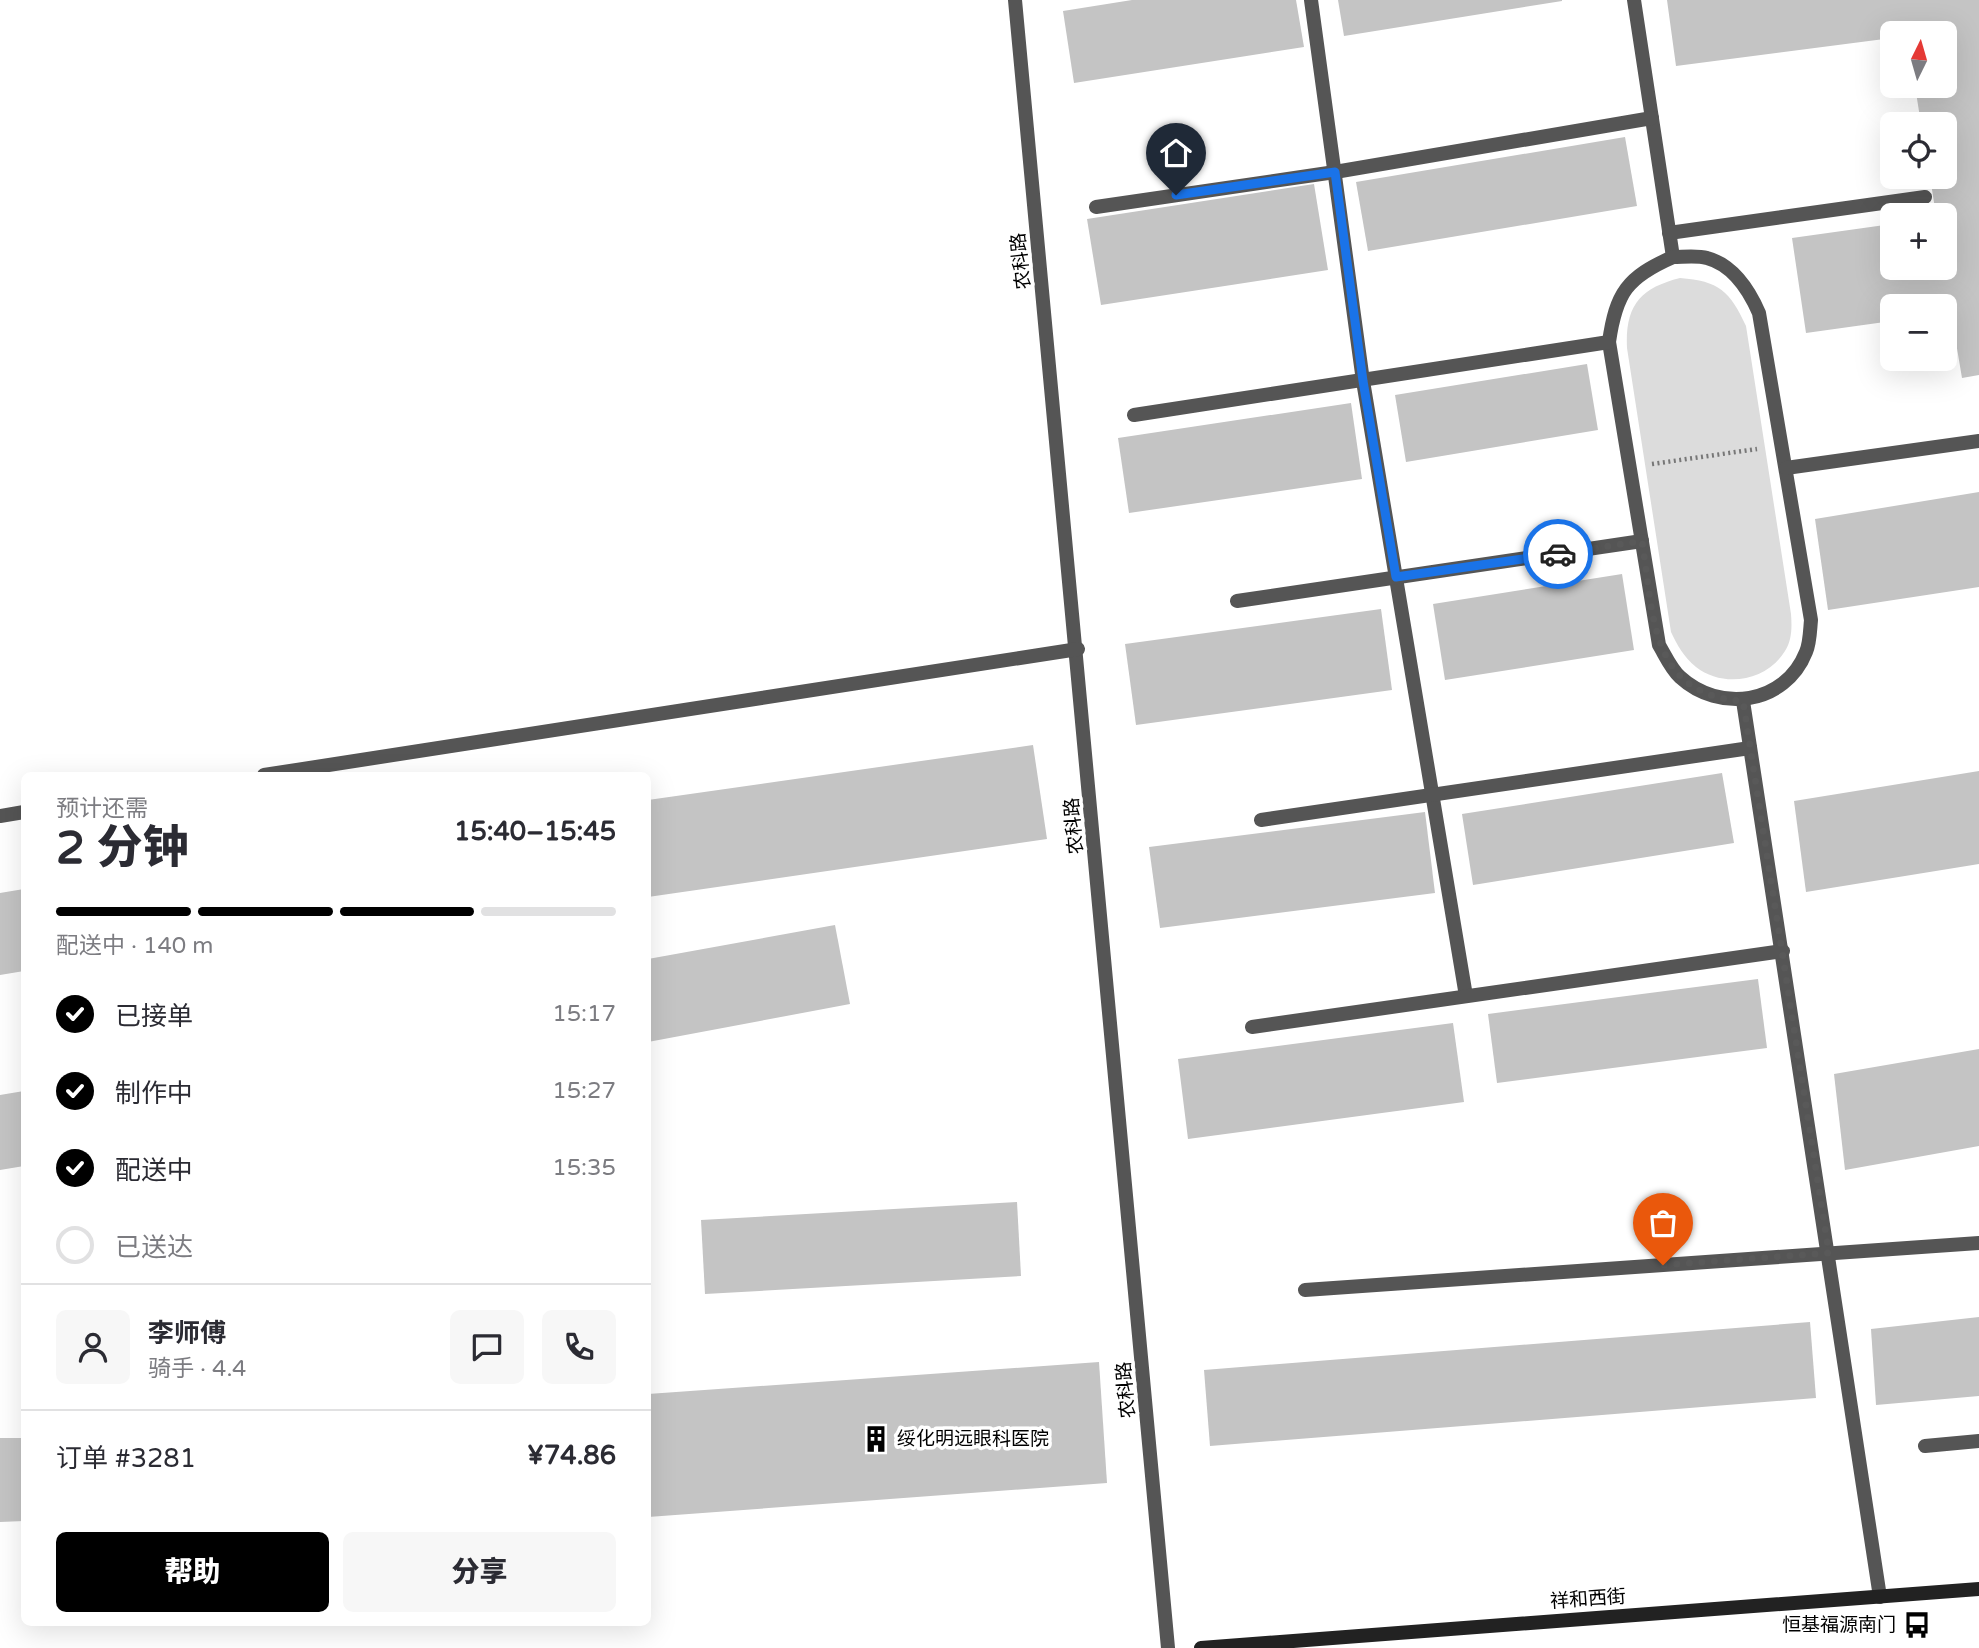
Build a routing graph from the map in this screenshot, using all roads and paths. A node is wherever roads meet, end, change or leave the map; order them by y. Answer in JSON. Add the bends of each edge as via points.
{"nodes":[{"id":1,"x":1015,"y":0,"type":"edge"},
{"id":2,"x":1311,"y":0,"type":"edge"},
{"id":3,"x":1634,"y":0,"type":"edge"},
{"id":4,"x":1652,"y":118,"type":"junction"},
{"id":5,"x":1335,"y":172,"type":"junction"},
{"id":6,"x":1925,"y":197,"type":"dead end"},
{"id":7,"x":1096,"y":207,"type":"dead end"},
{"id":8,"x":1670,"y":233,"type":"junction"},
{"id":9,"x":1673,"y":257,"type":"junction"},
{"id":10,"x":1609,"y":342,"type":"junction"},
{"id":11,"x":1363,"y":381,"type":"junction"},
{"id":12,"x":1134,"y":415,"type":"dead end"},
{"id":13,"x":1979,"y":440,"type":"edge"},
{"id":14,"x":1783,"y":445,"type":"junction"},
{"id":15,"x":1630,"y":468,"type":"junction"},
{"id":16,"x":1786,"y":468,"type":"junction"},
{"id":17,"x":1642,"y":541,"type":"junction"},
{"id":18,"x":1396,"y":577,"type":"junction"},
{"id":19,"x":1237,"y":601,"type":"dead end"},
{"id":20,"x":1078,"y":649,"type":"junction"},
{"id":21,"x":1743,"y":701,"type":"junction"},
{"id":22,"x":1750,"y":748,"type":"junction"},
{"id":23,"x":283,"y":772,"type":"edge"},
{"id":24,"x":1432,"y":795,"type":"junction"},
{"id":25,"x":21,"y":812,"type":"edge"},
{"id":26,"x":0,"y":816,"type":"edge"},
{"id":27,"x":1261,"y":820,"type":"dead end"},
{"id":28,"x":1783,"y":951,"type":"junction"},
{"id":29,"x":1466,"y":996,"type":"junction"},
{"id":30,"x":1252,"y":1027,"type":"dead end"},
{"id":31,"x":1979,"y":1243,"type":"edge"},
{"id":32,"x":1829,"y":1253,"type":"junction"},
{"id":33,"x":1305,"y":1290,"type":"dead end"},
{"id":34,"x":1979,"y":1441,"type":"edge"},
{"id":35,"x":1925,"y":1446,"type":"dead end"},
{"id":36,"x":1979,"y":1589,"type":"edge"},
{"id":37,"x":1880,"y":1597,"type":"junction"},
{"id":38,"x":1168,"y":1648,"type":"edge"},
{"id":39,"x":1201,"y":1648,"type":"edge"}],
"edges":[{"from":1,"to":20,"type":"street","name":"农科路"},
{"from":2,"to":5,"type":"street"},
{"from":3,"to":4,"type":"street"},
{"from":4,"to":5,"type":"street"},
{"from":4,"to":8,"type":"street"},
{"from":5,"to":7,"type":"street"},
{"from":5,"to":11,"type":"street"},
{"from":6,"to":8,"type":"street"},
{"from":8,"to":9,"type":"street"},
{"from":9,"to":10,"type":"street","via":[[1647,268],[1625,286]]},
{"from":9,"to":14,"type":"street","via":[[1707,258],[1749,289],[1759,313]]},
{"from":10,"to":11,"type":"street"},
{"from":10,"to":15,"type":"street"},
{"from":11,"to":12,"type":"street"},
{"from":11,"to":18,"type":"street"},
{"from":13,"to":16,"type":"street"},
{"from":14,"to":15,"type":"path"},
{"from":14,"to":16,"type":"street"},
{"from":15,"to":17,"type":"street"},
{"from":16,"to":21,"type":"street","via":[[1811,620],[1807,651],[1792,677]]},
{"from":17,"to":18,"type":"street"},
{"from":17,"to":21,"type":"street","via":[[1659,645],[1677,675],[1700,693]]},
{"from":18,"to":19,"type":"street"},
{"from":18,"to":24,"type":"street"},
{"from":20,"to":23,"type":"street"},
{"from":20,"to":38,"type":"street","name":"农科路"},
{"from":21,"to":22,"type":"street"},
{"from":22,"to":24,"type":"street"},
{"from":22,"to":28,"type":"street"},
{"from":24,"to":27,"type":"street"},
{"from":24,"to":29,"type":"street"},
{"from":25,"to":26,"type":"street"},
{"from":28,"to":29,"type":"street"},
{"from":28,"to":32,"type":"street"},
{"from":29,"to":30,"type":"street"},
{"from":31,"to":32,"type":"street"},
{"from":32,"to":33,"type":"street"},
{"from":32,"to":37,"type":"street"},
{"from":34,"to":35,"type":"street"},
{"from":36,"to":37,"type":"main road","name":"祥和西街"},
{"from":37,"to":39,"type":"main road","name":"祥和西街"}]}
